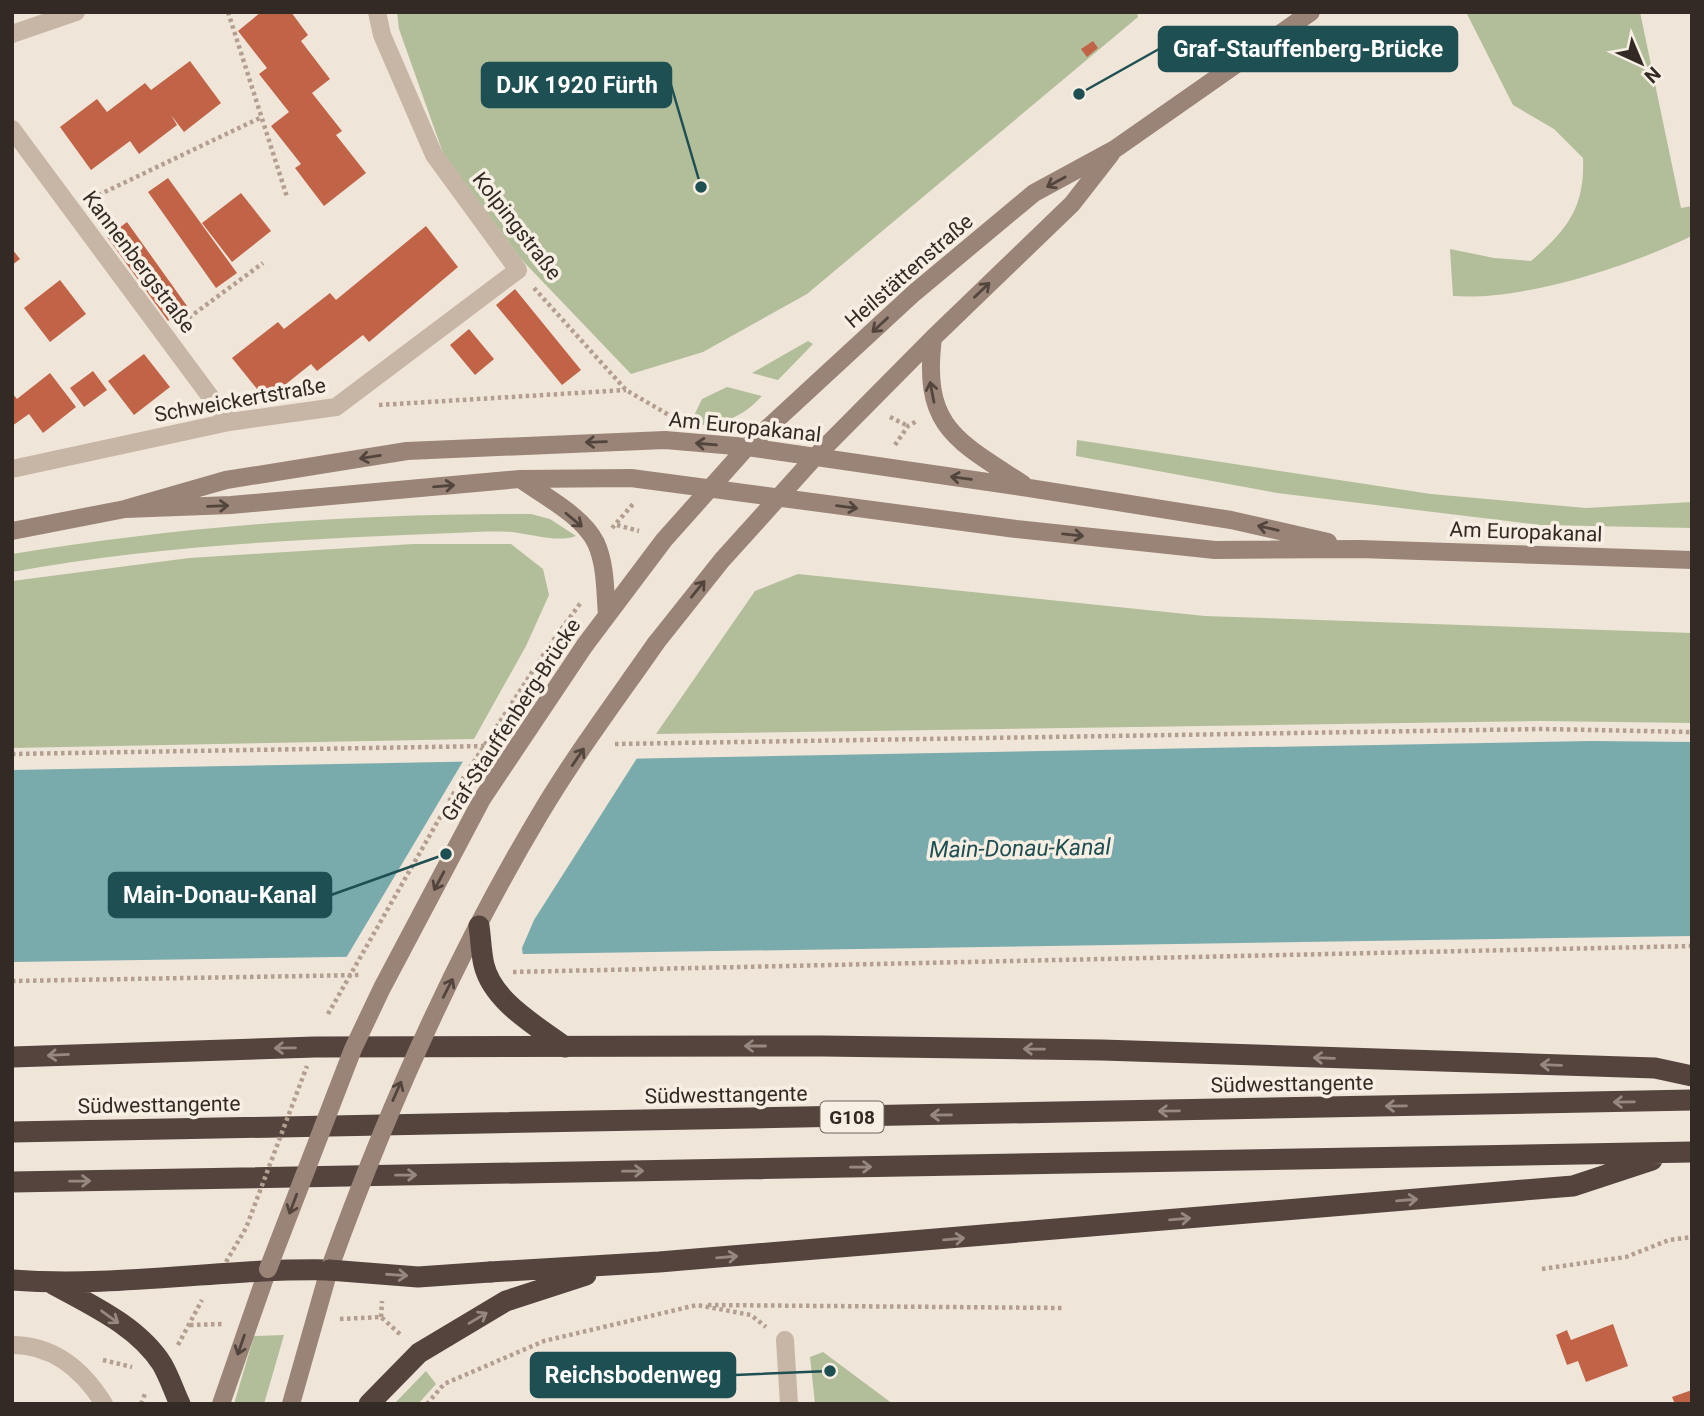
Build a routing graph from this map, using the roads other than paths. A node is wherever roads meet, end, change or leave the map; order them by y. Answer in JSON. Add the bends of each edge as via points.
{"nodes":[{"id":1,"x":76,"y":12,"type":"edge"},
{"id":2,"x":377,"y":12,"type":"edge"},
{"id":3,"x":1311,"y":12,"type":"edge"},
{"id":4,"x":12,"y":34,"type":"edge"},
{"id":5,"x":12,"y":129,"type":"edge"},
{"id":6,"x":1115,"y":149,"type":"junction"},
{"id":7,"x":519,"y":270,"type":"joint"},
{"id":8,"x":933,"y":338,"type":"junction"},
{"id":9,"x":229,"y":422,"type":"junction"},
{"id":10,"x":747,"y":447,"type":"junction"},
{"id":11,"x":816,"y":457,"type":"junction"},
{"id":12,"x":12,"y":469,"type":"edge"},
{"id":13,"x":520,"y":479,"type":"junction"},
{"id":14,"x":711,"y":486,"type":"junction"},
{"id":15,"x":1029,"y":488,"type":"junction"},
{"id":16,"x":779,"y":497,"type":"junction"},
{"id":17,"x":125,"y":509,"type":"junction"},
{"id":18,"x":12,"y":531,"type":"edge"},
{"id":19,"x":1359,"y":549,"type":"junction"},
{"id":20,"x":1692,"y":560,"type":"edge"},
{"id":21,"x":607,"y":615,"type":"junction"},
{"id":22,"x":479,"y":926,"type":"junction"},
{"id":23,"x":565,"y":1047,"type":"junction"},
{"id":24,"x":353,"y":1049,"type":"junction"},
{"id":25,"x":417,"y":1049,"type":"junction"},
{"id":26,"x":12,"y":1057,"type":"edge"},
{"id":27,"x":1692,"y":1076,"type":"edge"},
{"id":28,"x":1692,"y":1100,"type":"edge"},
{"id":29,"x":12,"y":1132,"type":"edge"},
{"id":30,"x":1683,"y":1152,"type":"edge"},
{"id":31,"x":12,"y":1182,"type":"edge"},
{"id":32,"x":615,"y":1266,"type":"junction"},
{"id":33,"x":268,"y":1269,"type":"junction"},
{"id":34,"x":326,"y":1277,"type":"junction"},
{"id":35,"x":12,"y":1280,"type":"edge"},
{"id":36,"x":51,"y":1283,"type":"junction"},
{"id":37,"x":785,"y":1340,"type":"road end"},
{"id":38,"x":12,"y":1345,"type":"edge"},
{"id":39,"x":104,"y":1404,"type":"edge"},
{"id":40,"x":180,"y":1404,"type":"edge"},
{"id":41,"x":221,"y":1404,"type":"edge"},
{"id":42,"x":291,"y":1404,"type":"edge"},
{"id":43,"x":369,"y":1404,"type":"edge"},
{"id":44,"x":789,"y":1404,"type":"edge"}],
"edges":[{"from":1,"to":4,"type":"street"},
{"from":2,"to":7,"type":"street","name":"Kolpingstraße","via":[[382,35],[434,155]]},
{"from":3,"to":6,"type":"main road","name":"Heilstättenstraße"},
{"from":5,"to":9,"type":"street","name":"Kannenbergstraße"},
{"from":8,"to":6,"type":"main road","name":"Heilstättenstraße","one_way":true,"via":[[1072,204]]},
{"from":6,"to":10,"type":"main road","name":"Heilstättenstraße","one_way":true,"via":[[1034,194],[914,293]]},
{"from":7,"to":9,"type":"street","name":"Schweickertstraße","via":[[337,407]]},
{"from":8,"to":11,"type":"main road","name":"Heilstättenstraße"},
{"from":15,"to":8,"type":"main road","one_way":true,"via":[[975,454],[945,427],[936,410],[929,373]]},
{"from":9,"to":12,"type":"street","name":"Schweickertstraße"},
{"from":10,"to":11,"type":"main road","name":"Am Europakanal"},
{"from":10,"to":14,"type":"main road","name":"Heilstättenstraße"},
{"from":10,"to":17,"type":"main road","name":"Am Europakanal","one_way":true,"via":[[665,440],[407,451],[226,480]]},
{"from":15,"to":11,"type":"main road","name":"Am Europakanal","one_way":true},
{"from":11,"to":16,"type":"main road","name":"Heilstättenstraße"},
{"from":13,"to":14,"type":"main road","name":"Am Europakanal","via":[[631,478]]},
{"from":17,"to":13,"type":"main road","name":"Am Europakanal","one_way":true,"via":[[231,505]]},
{"from":13,"to":21,"type":"main road","one_way":true,"via":[[578,522],[594,540]]},
{"from":14,"to":16,"type":"main road","name":"Am Europakanal"},
{"from":14,"to":21,"type":"main road","name":"Graf-Stauffenberg-Brücke"},
{"from":19,"to":15,"type":"main road","name":"Am Europakanal","one_way":true,"via":[[1231,520]]},
{"from":16,"to":19,"type":"main road","name":"Am Europakanal","one_way":true,"via":[[1004,528],[1215,550]]},
{"from":22,"to":16,"type":"main road","one_way":true,"bridge":true,"via":[[540,813],[656,643]]},
{"from":17,"to":18,"type":"main road","name":"Am Europakanal"},
{"from":19,"to":20,"type":"main road","name":"Am Europakanal"},
{"from":21,"to":24,"type":"main road","name":"Graf-Stauffenberg-Brücke","one_way":true,"bridge":true,"via":[[482,799]]},
{"from":22,"to":23,"type":"highway","bridge":true,"via":[[485,968],[498,990],[514,1009]]},
{"from":25,"to":22,"type":"main road","one_way":true,"bridge":true},
{"from":23,"to":25,"type":"highway"},
{"from":27,"to":23,"type":"highway","one_way":true,"via":[[1641,1068],[1115,1051]]},
{"from":24,"to":25,"type":"highway"},
{"from":24,"to":26,"type":"highway","one_way":true},
{"from":24,"to":33,"type":"main road","name":"Graf-Stauffenberg-Brücke","one_way":true,"bridge":true},
{"from":34,"to":25,"type":"main road","one_way":true,"bridge":true},
{"from":28,"to":29,"type":"highway","name":"Südwesttangente","number":"G108","one_way":true},
{"from":31,"to":30,"type":"highway","one_way":true},
{"from":32,"to":30,"type":"highway","one_way":true,"via":[[1573,1186]]},
{"from":34,"to":32,"type":"highway","one_way":true,"bridge":true},
{"from":43,"to":32,"type":"highway","one_way":true,"via":[[419,1353],[506,1301]]},
{"from":33,"to":34,"type":"highway"},
{"from":33,"to":36,"type":"highway"},
{"from":33,"to":41,"type":"main road","name":"Graf-Stauffenberg-Brücke","one_way":true},
{"from":34,"to":42,"type":"main road"},
{"from":35,"to":36,"type":"highway"},
{"from":36,"to":40,"type":"highway","one_way":true,"via":[[106,1312],[150,1348]]},
{"from":37,"to":44,"type":"street"},
{"from":38,"to":39,"type":"street","via":[[62,1356]]}]}
